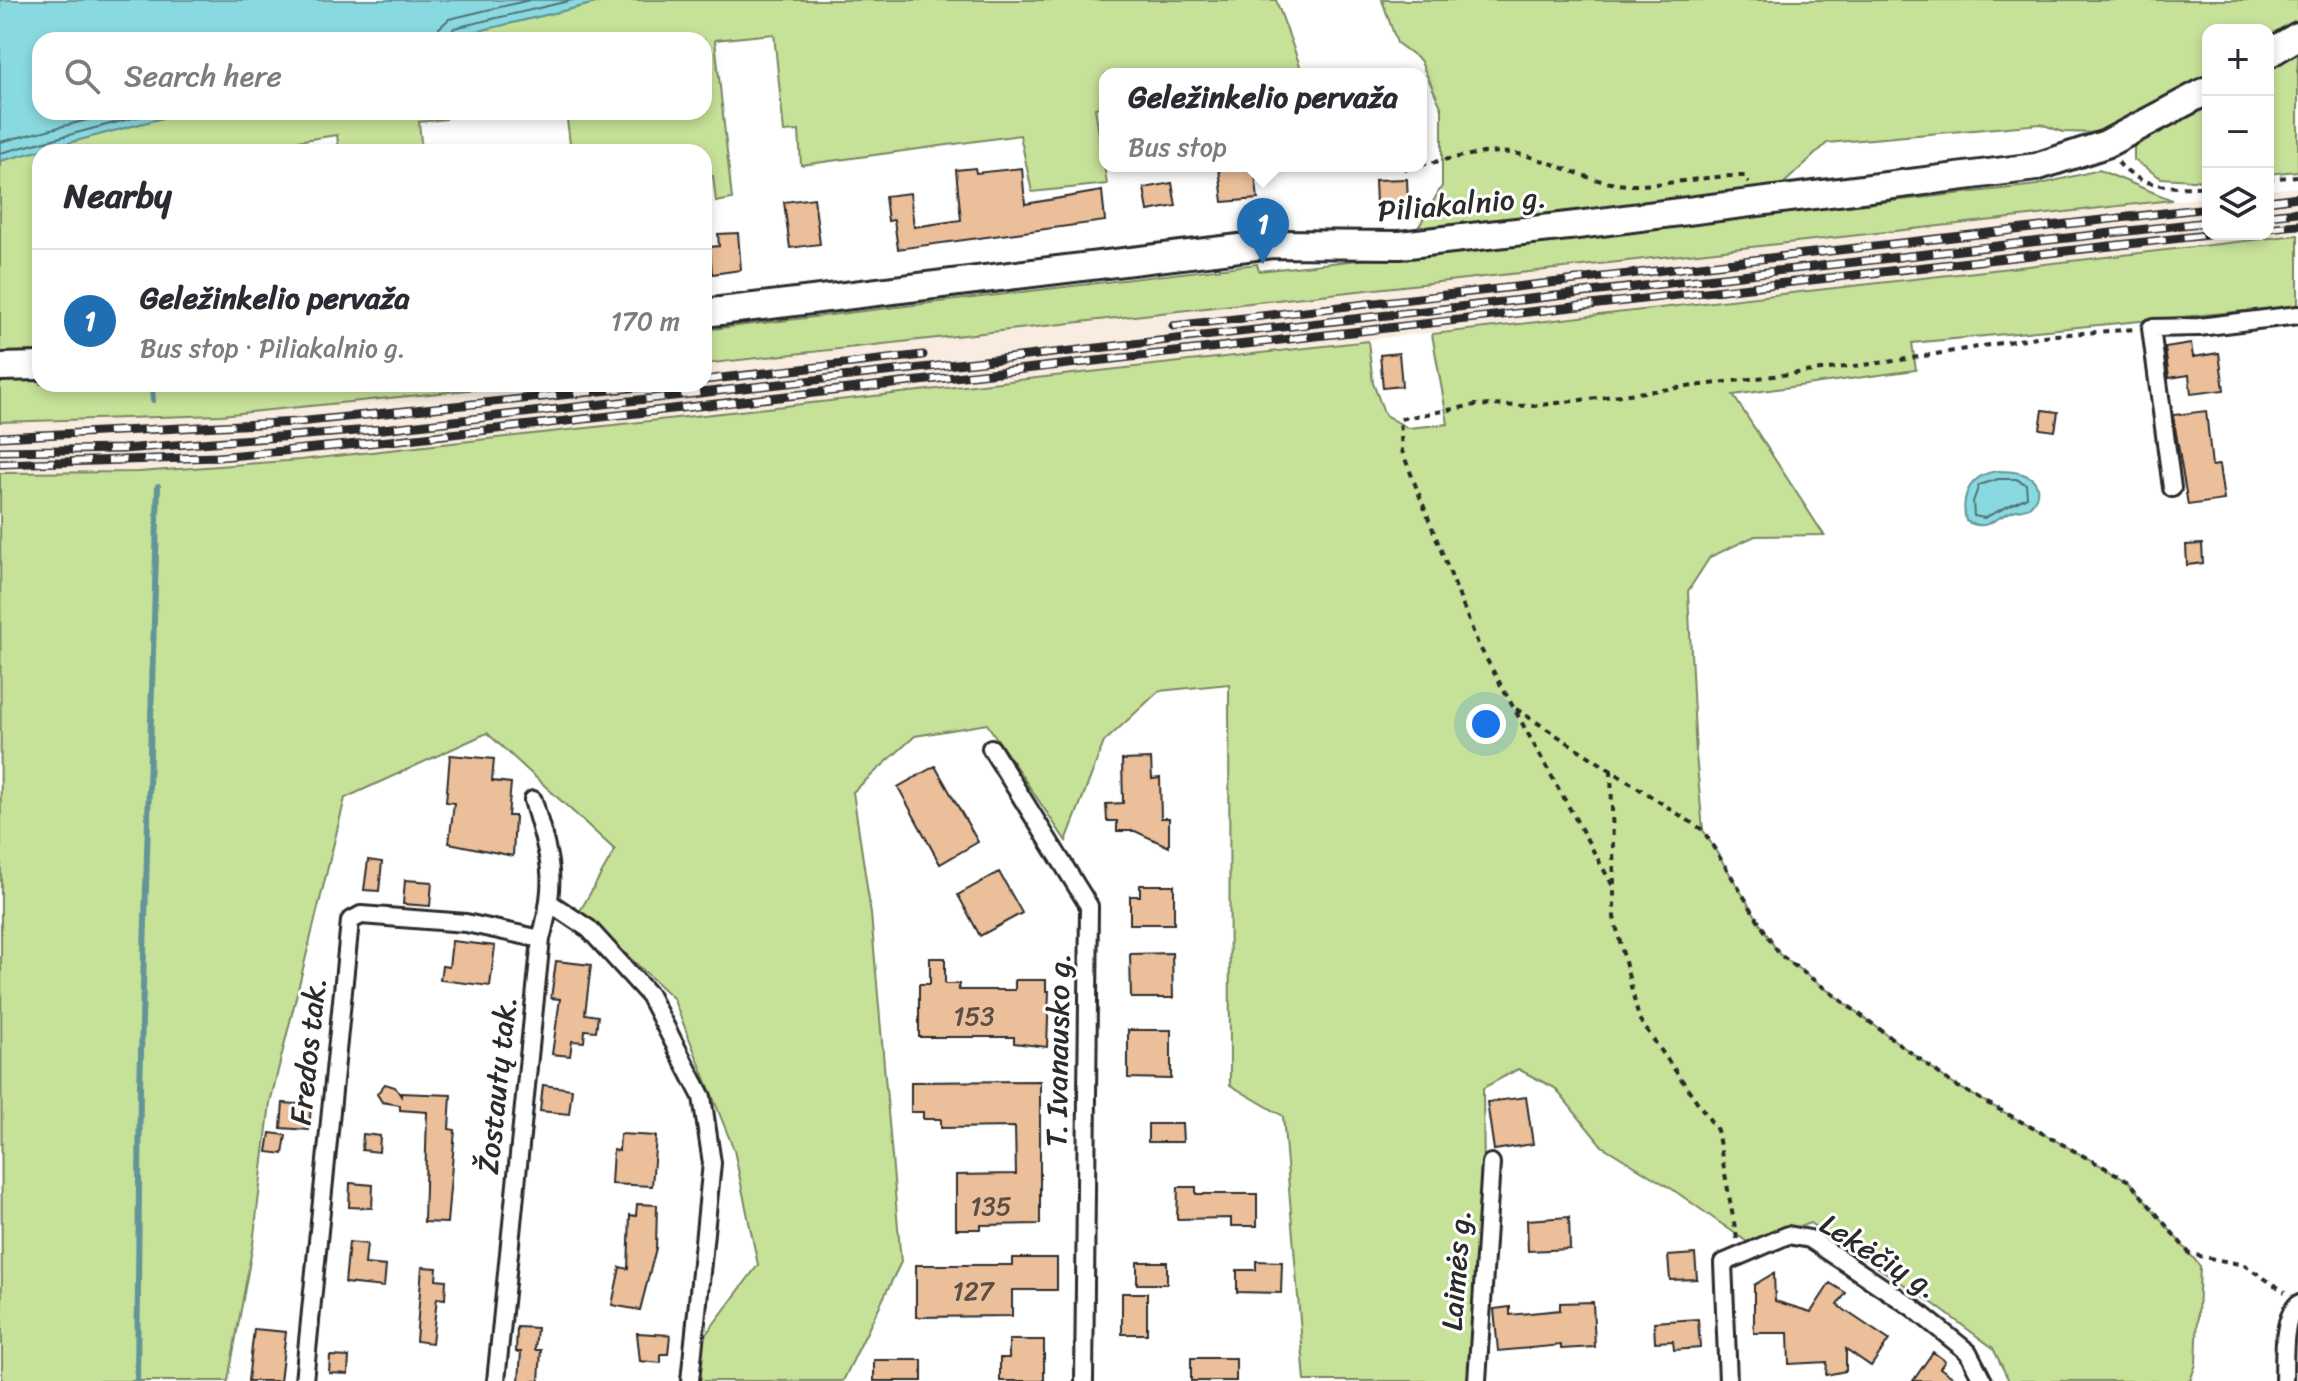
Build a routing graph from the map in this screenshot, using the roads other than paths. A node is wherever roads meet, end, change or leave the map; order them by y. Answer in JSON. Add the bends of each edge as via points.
{"nodes":[{"id":1,"x":2298,"y":36,"type":"edge"},
{"id":2,"x":2274,"y":50,"type":"edge"},
{"id":3,"x":2202,"y":93,"type":"edge"},
{"id":4,"x":712,"y":312,"type":"edge"},
{"id":5,"x":2298,"y":315,"type":"edge"},
{"id":6,"x":32,"y":366,"type":"edge"},
{"id":7,"x":0,"y":367,"type":"edge"},
{"id":8,"x":2172,"y":488,"type":"dead end"},
{"id":9,"x":991,"y":748,"type":"dead end"},
{"id":10,"x":533,"y":800,"type":"dead end"},
{"id":11,"x":550,"y":903,"type":"junction"},
{"id":12,"x":541,"y":939,"type":"junction"},
{"id":13,"x":1491,"y":1163,"type":"dead end"},
{"id":14,"x":2296,"y":1307,"type":"edge"},
{"id":15,"x":304,"y":1381,"type":"edge"},
{"id":16,"x":496,"y":1381,"type":"edge"},
{"id":17,"x":690,"y":1381,"type":"edge"},
{"id":18,"x":1084,"y":1381,"type":"edge"},
{"id":19,"x":1477,"y":1381,"type":"edge"},
{"id":20,"x":1728,"y":1381,"type":"edge"},
{"id":21,"x":1983,"y":1381,"type":"edge"},
{"id":22,"x":2284,"y":1381,"type":"edge"}],
"edges":[{"from":1,"to":2,"type":"main road"},
{"from":3,"to":4,"type":"main road","name":"Piliakalnio g.","via":[[2106,144],[2036,167],[1400,245],[1258,245]]},
{"from":5,"to":8,"type":"street","via":[[2151,328]]},
{"from":6,"to":7,"type":"main road"},
{"from":9,"to":18,"type":"street","name":"T. Ivanausko g.","via":[[1089,906]]},
{"from":10,"to":11,"type":"street","name":"Žostautų tak.","via":[[553,869]]},
{"from":11,"to":12,"type":"street","name":"Žostautų tak."},
{"from":11,"to":17,"type":"street","via":[[589,929],[649,995],[702,1097],[712,1163]]},
{"from":12,"to":15,"type":"street","name":"Fredos tak.","via":[[466,923],[361,915],[350,921]]},
{"from":12,"to":16,"type":"street","name":"Žostautų tak."},
{"from":13,"to":19,"type":"street","name":"Laimės g."},
{"from":14,"to":22,"type":"street","via":[[2287,1333]]},
{"from":20,"to":21,"type":"street","name":"Lekėčių g.","via":[[1723,1263],[1788,1235],[1810,1239],[1912,1307],[1968,1352]]}]}
